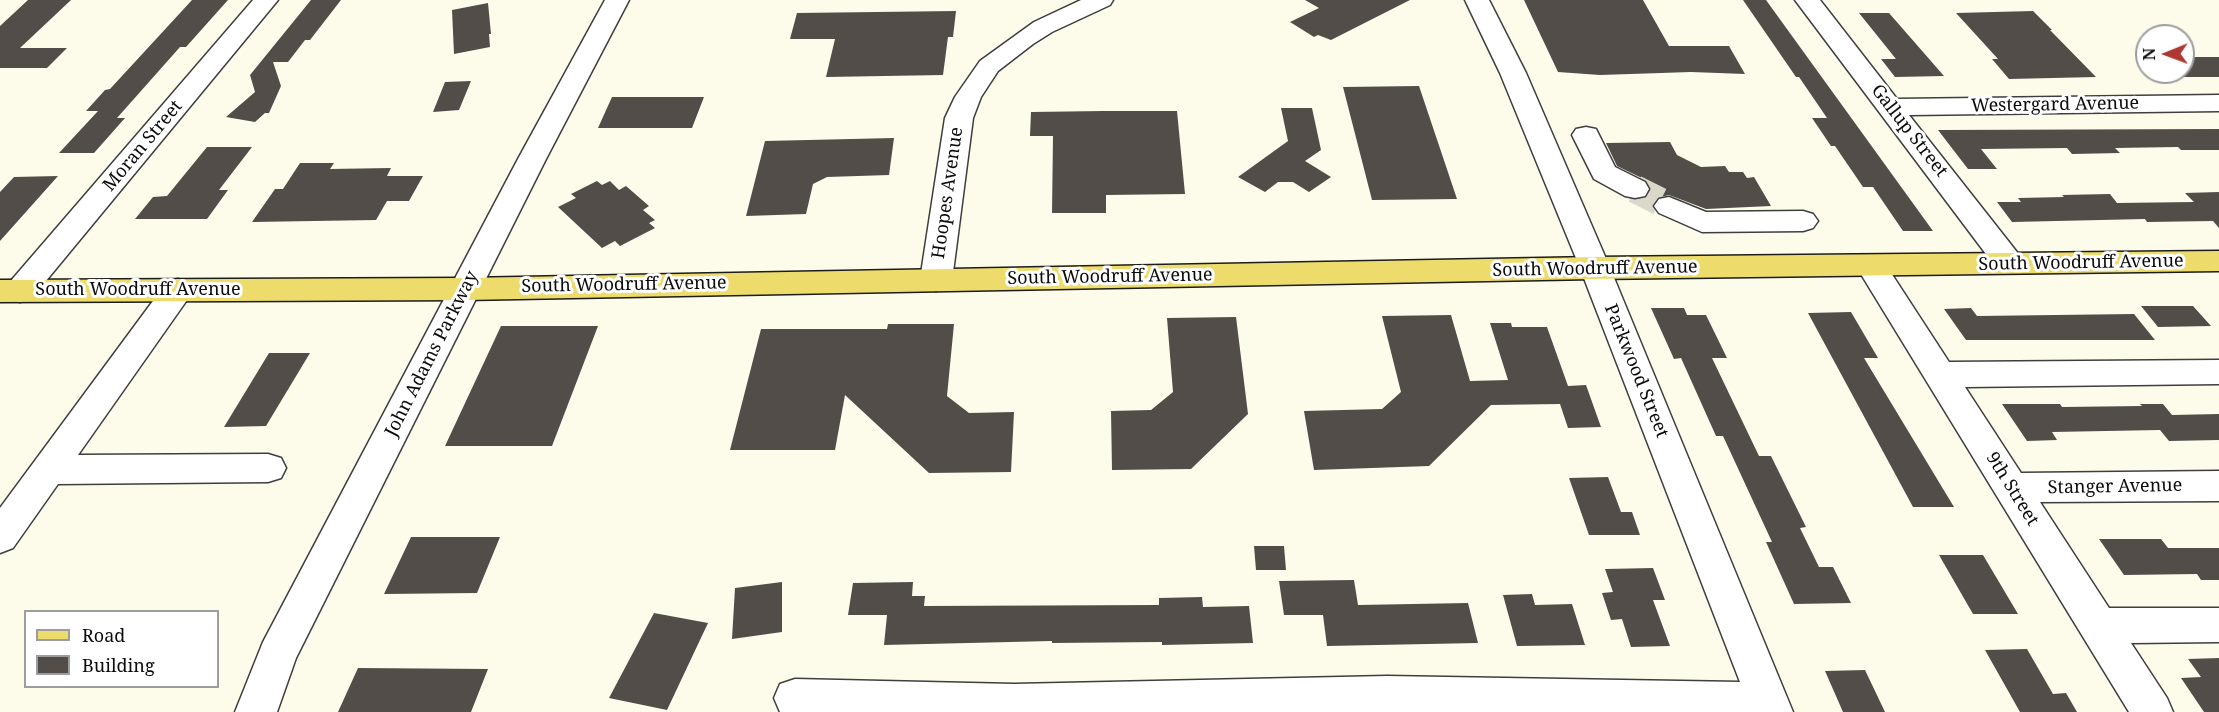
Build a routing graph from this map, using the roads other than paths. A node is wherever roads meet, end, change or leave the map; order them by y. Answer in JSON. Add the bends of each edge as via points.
{"nodes":[{"id":1,"x":266,"y":0,"type":"edge"},
{"id":2,"x":617,"y":0,"type":"edge"},
{"id":3,"x":1101,"y":0,"type":"edge"},
{"id":4,"x":1477,"y":0,"type":"edge"},
{"id":5,"x":1807,"y":0,"type":"edge"},
{"id":6,"x":2219,"y":103,"type":"edge"},
{"id":7,"x":1891,"y":107,"type":"junction"},
{"id":8,"x":1586,"y":135,"type":"dead end"},
{"id":9,"x":1635,"y":189,"type":"tunnel mouth"},
{"id":10,"x":1669,"y":206,"type":"tunnel mouth"},
{"id":11,"x":1803,"y":221,"type":"dead end"},
{"id":12,"x":2219,"y":261,"type":"edge"},
{"id":13,"x":2009,"y":263,"type":"junction"},
{"id":14,"x":1871,"y":266,"type":"junction"},
{"id":15,"x":1595,"y":268,"type":"junction"},
{"id":16,"x":936,"y":280,"type":"junction"},
{"id":17,"x":465,"y":289,"type":"junction"},
{"id":18,"x":178,"y":290,"type":"junction"},
{"id":19,"x":10,"y":291,"type":"edge"},
{"id":20,"x":2219,"y":372,"type":"edge"},
{"id":21,"x":1940,"y":375,"type":"junction"},
{"id":22,"x":267,"y":468,"type":"dead end"},
{"id":23,"x":48,"y":470,"type":"junction"},
{"id":24,"x":2219,"y":486,"type":"edge"},
{"id":25,"x":2012,"y":488,"type":"junction"},
{"id":26,"x":0,"y":537,"type":"edge"},
{"id":27,"x":2219,"y":625,"type":"edge"},
{"id":28,"x":2098,"y":626,"type":"junction"},
{"id":29,"x":795,"y":698,"type":"dead end"},
{"id":30,"x":1389,"y":704,"type":"edge"},
{"id":31,"x":1014,"y":707,"type":"edge"},
{"id":32,"x":1770,"y":707,"type":"edge"},
{"id":33,"x":256,"y":712,"type":"edge"},
{"id":34,"x":2152,"y":712,"type":"edge"}],
"edges":[{"from":1,"to":19,"type":"street","name":"Moran Street"},
{"from":2,"to":17,"type":"street","name":"John Adams Parkway"},
{"from":3,"to":16,"type":"street","name":"Hoopes Avenue","via":[[1024,39],[989,66],[968,97],[958,118]]},
{"from":4,"to":15,"type":"street","name":"Parkwood Street","via":[[1513,73]]},
{"from":5,"to":7,"type":"street","name":"Gallup Street"},
{"from":6,"to":7,"type":"street","name":"Westergard Avenue"},
{"from":7,"to":13,"type":"street","name":"Gallup Street"},
{"from":8,"to":9,"type":"street","via":[[1604,173]]},
{"from":10,"to":11,"type":"street","via":[[1702,222]]},
{"from":12,"to":13,"type":"main road","name":"South Woodruff Avenue"},
{"from":13,"to":14,"type":"main road","name":"South Woodruff Avenue"},
{"from":14,"to":15,"type":"main road","name":"South Woodruff Avenue"},
{"from":14,"to":21,"type":"street","name":"9th Street"},
{"from":15,"to":16,"type":"main road","name":"South Woodruff Avenue"},
{"from":15,"to":32,"type":"street","name":"Parkwood Street"},
{"from":16,"to":17,"type":"main road","name":"South Woodruff Avenue"},
{"from":17,"to":18,"type":"main road","name":"South Woodruff Avenue"},
{"from":17,"to":33,"type":"street","name":"John Adams Parkway","via":[[277,656]]},
{"from":18,"to":19,"type":"main road","name":"South Woodruff Avenue"},
{"from":18,"to":23,"type":"street"},
{"from":20,"to":21,"type":"street"},
{"from":21,"to":25,"type":"street","name":"9th Street"},
{"from":22,"to":23,"type":"street"},
{"from":23,"to":26,"type":"street"},
{"from":24,"to":25,"type":"street","name":"Stanger Avenue"},
{"from":25,"to":28,"type":"street","name":"9th Street"},
{"from":27,"to":28,"type":"street"},
{"from":28,"to":34,"type":"street","name":"9th Street"},
{"from":29,"to":31,"type":"street"},
{"from":30,"to":31,"type":"street"},
{"from":30,"to":32,"type":"street"}]}
